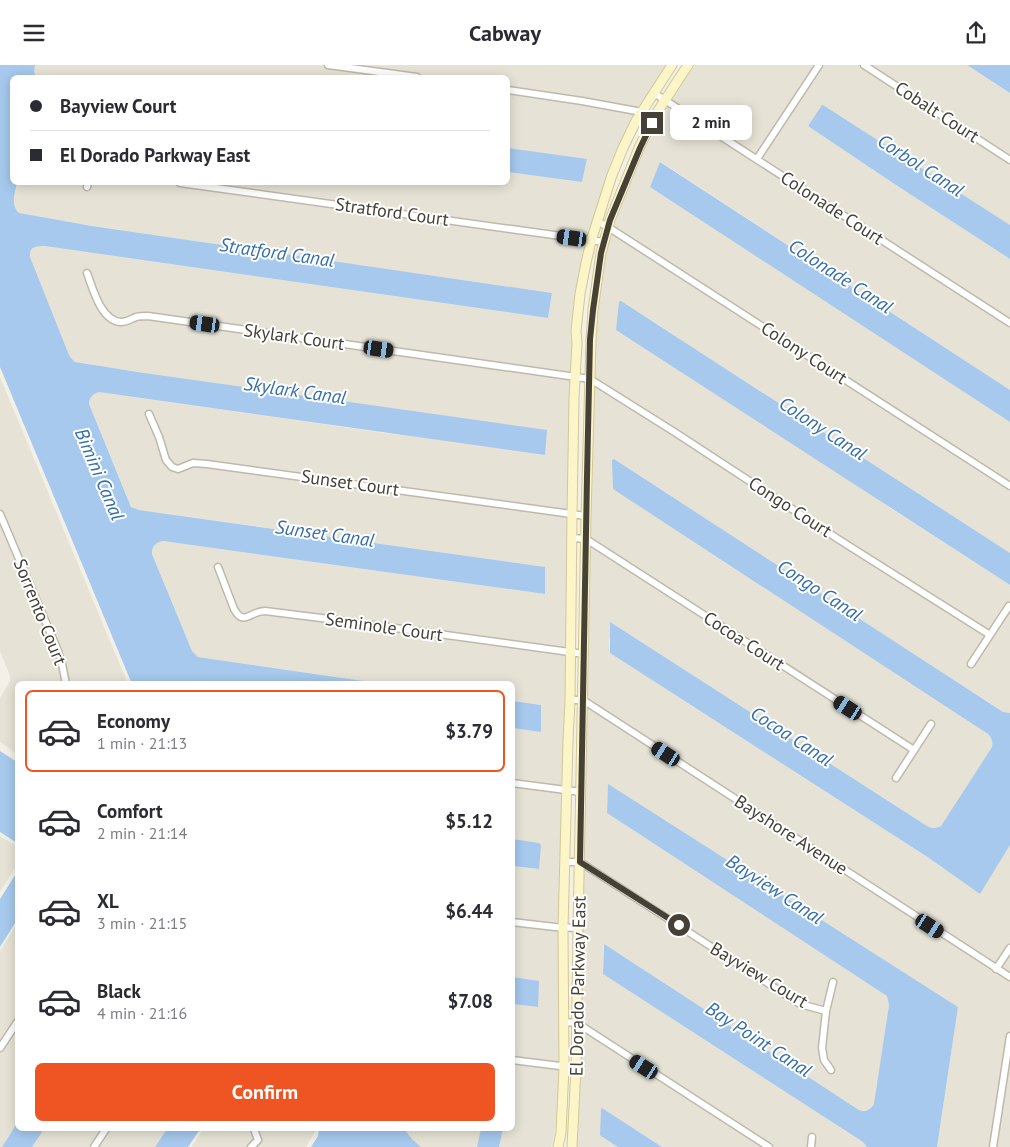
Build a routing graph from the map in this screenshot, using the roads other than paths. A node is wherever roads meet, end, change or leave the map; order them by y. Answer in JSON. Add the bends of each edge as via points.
{"nodes":[{"id":1,"x":328,"y":65,"type":"edge"},
{"id":2,"x":672,"y":65,"type":"edge"},
{"id":3,"x":688,"y":65,"type":"edge"},
{"id":4,"x":819,"y":65,"type":"edge"},
{"id":5,"x":864,"y":65,"type":"edge"},
{"id":6,"x":402,"y":75,"type":"edge"},
{"id":7,"x":510,"y":90,"type":"edge"},
{"id":8,"x":654,"y":93,"type":"junction"},
{"id":9,"x":665,"y":100,"type":"junction"},
{"id":10,"x":642,"y":111,"type":"junction"},
{"id":11,"x":654,"y":117,"type":"junction"},
{"id":12,"x":757,"y":159,"type":"junction"},
{"id":13,"x":1010,"y":159,"type":"edge"},
{"id":14,"x":194,"y":185,"type":"edge"},
{"id":15,"x":597,"y":221,"type":"junction"},
{"id":16,"x":608,"y":227,"type":"junction"},
{"id":17,"x":591,"y":241,"type":"junction"},
{"id":18,"x":604,"y":242,"type":"junction"},
{"id":19,"x":87,"y":273,"type":"dead end"},
{"id":20,"x":1010,"y":323,"type":"edge"},
{"id":21,"x":575,"y":377,"type":"junction"},
{"id":22,"x":590,"y":379,"type":"junction"},
{"id":23,"x":149,"y":414,"type":"dead end"},
{"id":24,"x":1010,"y":486,"type":"edge"},
{"id":25,"x":0,"y":513,"type":"edge"},
{"id":26,"x":572,"y":515,"type":"junction"},
{"id":27,"x":586,"y":516,"type":"junction"},
{"id":28,"x":572,"y":538,"type":"junction"},
{"id":29,"x":586,"y":539,"type":"junction"},
{"id":30,"x":218,"y":567,"type":"dead end"},
{"id":31,"x":1009,"y":606,"type":"edge"},
{"id":32,"x":990,"y":635,"type":"junction"},
{"id":33,"x":570,"y":653,"type":"junction"},
{"id":34,"x":584,"y":654,"type":"junction"},
{"id":35,"x":971,"y":664,"type":"dead end"},
{"id":36,"x":65,"y":681,"type":"edge"},
{"id":37,"x":570,"y":700,"type":"junction"},
{"id":38,"x":583,"y":700,"type":"junction"},
{"id":39,"x":931,"y":723,"type":"dead end"},
{"id":40,"x":914,"y":750,"type":"junction"},
{"id":41,"x":896,"y":778,"type":"dead end"},
{"id":42,"x":515,"y":783,"type":"edge"},
{"id":43,"x":567,"y":790,"type":"junction"},
{"id":44,"x":581,"y":792,"type":"junction"},
{"id":45,"x":566,"y":862,"type":"junction"},
{"id":46,"x":580,"y":862,"type":"junction"},
{"id":47,"x":515,"y":922,"type":"edge"},
{"id":48,"x":564,"y":928,"type":"junction"},
{"id":49,"x":578,"y":928,"type":"junction"},
{"id":50,"x":1010,"y":948,"type":"edge"},
{"id":51,"x":996,"y":969,"type":"junction"},
{"id":52,"x":1010,"y":977,"type":"edge"},
{"id":53,"x":833,"y":982,"type":"dead end"},
{"id":54,"x":826,"y":1011,"type":"junction"},
{"id":55,"x":564,"y":1022,"type":"junction"},
{"id":56,"x":577,"y":1023,"type":"junction"},
{"id":57,"x":15,"y":1026,"type":"edge"},
{"id":58,"x":1010,"y":1036,"type":"edge"},
{"id":59,"x":0,"y":1048,"type":"edge"},
{"id":60,"x":515,"y":1060,"type":"edge"},
{"id":61,"x":564,"y":1067,"type":"junction"},
{"id":62,"x":576,"y":1068,"type":"junction"},
{"id":63,"x":831,"y":1070,"type":"dead end"},
{"id":64,"x":105,"y":1131,"type":"edge"},
{"id":65,"x":255,"y":1131,"type":"edge"},
{"id":66,"x":812,"y":1137,"type":"dead end"},
{"id":67,"x":94,"y":1147,"type":"edge"},
{"id":68,"x":251,"y":1147,"type":"edge"},
{"id":69,"x":558,"y":1147,"type":"edge"},
{"id":70,"x":572,"y":1147,"type":"edge"},
{"id":71,"x":769,"y":1147,"type":"edge"},
{"id":72,"x":811,"y":1147,"type":"edge"},
{"id":73,"x":993,"y":1147,"type":"edge"}],
"edges":[{"from":1,"to":6,"type":"street"},
{"from":2,"to":8,"type":"street","name":"El Dorado Parkway East"},
{"from":3,"to":9,"type":"street","name":"El Dorado Parkway East"},
{"from":4,"to":12,"type":"street"},
{"from":5,"to":13,"type":"street","name":"Cobalt Court"},
{"from":7,"to":10,"type":"street"},
{"from":8,"to":9,"type":"street","name":"Colonade Court"},
{"from":8,"to":10,"type":"street","name":"El Dorado Parkway East"},
{"from":9,"to":11,"type":"street","name":"El Dorado Parkway East"},
{"from":9,"to":12,"type":"street","name":"Colonade Court"},
{"from":10,"to":11,"type":"street"},
{"from":10,"to":15,"type":"street","name":"El Dorado Parkway East","via":[[623,148]]},
{"from":11,"to":16,"type":"street","name":"El Dorado Parkway East"},
{"from":12,"to":20,"type":"street","name":"Colonade Court"},
{"from":14,"to":17,"type":"street","name":"Stratford Court"},
{"from":15,"to":16,"type":"street","name":"Colony Court"},
{"from":15,"to":17,"type":"street","name":"El Dorado Parkway East"},
{"from":16,"to":18,"type":"street","name":"El Dorado Parkway East"},
{"from":16,"to":24,"type":"street","name":"Colony Court"},
{"from":17,"to":18,"type":"street","name":"Stratford Court"},
{"from":17,"to":21,"type":"street","name":"El Dorado Parkway East","via":[[580,294]]},
{"from":18,"to":22,"type":"street","name":"El Dorado Parkway East","via":[[590,339]]},
{"from":19,"to":21,"type":"street","name":"Skylark Court","via":[[102,309],[119,322],[139,316],[148,317]]},
{"from":21,"to":22,"type":"street","name":"Skylark Court"},
{"from":21,"to":26,"type":"street","name":"El Dorado Parkway East"},
{"from":22,"to":27,"type":"street","name":"El Dorado Parkway East"},
{"from":22,"to":32,"type":"street","name":"Congo Court"},
{"from":23,"to":26,"type":"street","name":"Sunset Court","via":[[166,460],[175,469],[193,463],[207,463]]},
{"from":25,"to":36,"type":"street","name":"Sorrento Court","via":[[58,651]]},
{"from":26,"to":27,"type":"street","name":"Sunset Court"},
{"from":26,"to":28,"type":"street","name":"El Dorado Parkway East"},
{"from":27,"to":29,"type":"street","name":"El Dorado Parkway East"},
{"from":28,"to":29,"type":"street","name":"Cocoa Court"},
{"from":28,"to":33,"type":"street","name":"El Dorado Parkway East"},
{"from":29,"to":34,"type":"street","name":"El Dorado Parkway East"},
{"from":29,"to":40,"type":"street","name":"Cocoa Court"},
{"from":30,"to":33,"type":"street","name":"Seminole Court","via":[[234,609],[241,618],[265,611]]},
{"from":31,"to":32,"type":"street"},
{"from":32,"to":35,"type":"street"},
{"from":33,"to":34,"type":"street","name":"Seminole Court"},
{"from":33,"to":37,"type":"street","name":"El Dorado Parkway East"},
{"from":34,"to":38,"type":"street","name":"El Dorado Parkway East"},
{"from":37,"to":38,"type":"street"},
{"from":37,"to":43,"type":"street","name":"El Dorado Parkway East"},
{"from":38,"to":44,"type":"street","name":"El Dorado Parkway East"},
{"from":38,"to":51,"type":"street","name":"Bayshore Avenue"},
{"from":39,"to":40,"type":"street"},
{"from":40,"to":41,"type":"street"},
{"from":42,"to":43,"type":"street"},
{"from":43,"to":44,"type":"street"},
{"from":43,"to":45,"type":"street","name":"El Dorado Parkway East"},
{"from":44,"to":46,"type":"street","name":"El Dorado Parkway East"},
{"from":45,"to":46,"type":"street"},
{"from":45,"to":48,"type":"street","name":"El Dorado Parkway East"},
{"from":46,"to":49,"type":"street","name":"El Dorado Parkway East"},
{"from":46,"to":54,"type":"street","name":"Bayview Court","via":[[800,1004]]},
{"from":47,"to":48,"type":"street"},
{"from":48,"to":49,"type":"street"},
{"from":48,"to":55,"type":"street","name":"El Dorado Parkway East"},
{"from":49,"to":56,"type":"street","name":"El Dorado Parkway East"},
{"from":50,"to":51,"type":"street"},
{"from":51,"to":52,"type":"street","name":"Bayshore Avenue"},
{"from":53,"to":54,"type":"street","name":"Bayview Court"},
{"from":54,"to":63,"type":"street","name":"Bayview Court","via":[[822,1052]]},
{"from":55,"to":56,"type":"street"},
{"from":55,"to":61,"type":"street","name":"El Dorado Parkway East"},
{"from":56,"to":62,"type":"street","name":"El Dorado Parkway East"},
{"from":56,"to":71,"type":"street"},
{"from":57,"to":59,"type":"street"},
{"from":58,"to":73,"type":"street"},
{"from":60,"to":61,"type":"street"},
{"from":61,"to":62,"type":"street"},
{"from":61,"to":69,"type":"street","name":"El Dorado Parkway East"},
{"from":62,"to":70,"type":"street","name":"El Dorado Parkway East"},
{"from":64,"to":67,"type":"street"},
{"from":65,"to":68,"type":"street","via":[[258,1139]]},
{"from":66,"to":72,"type":"street"}]}
